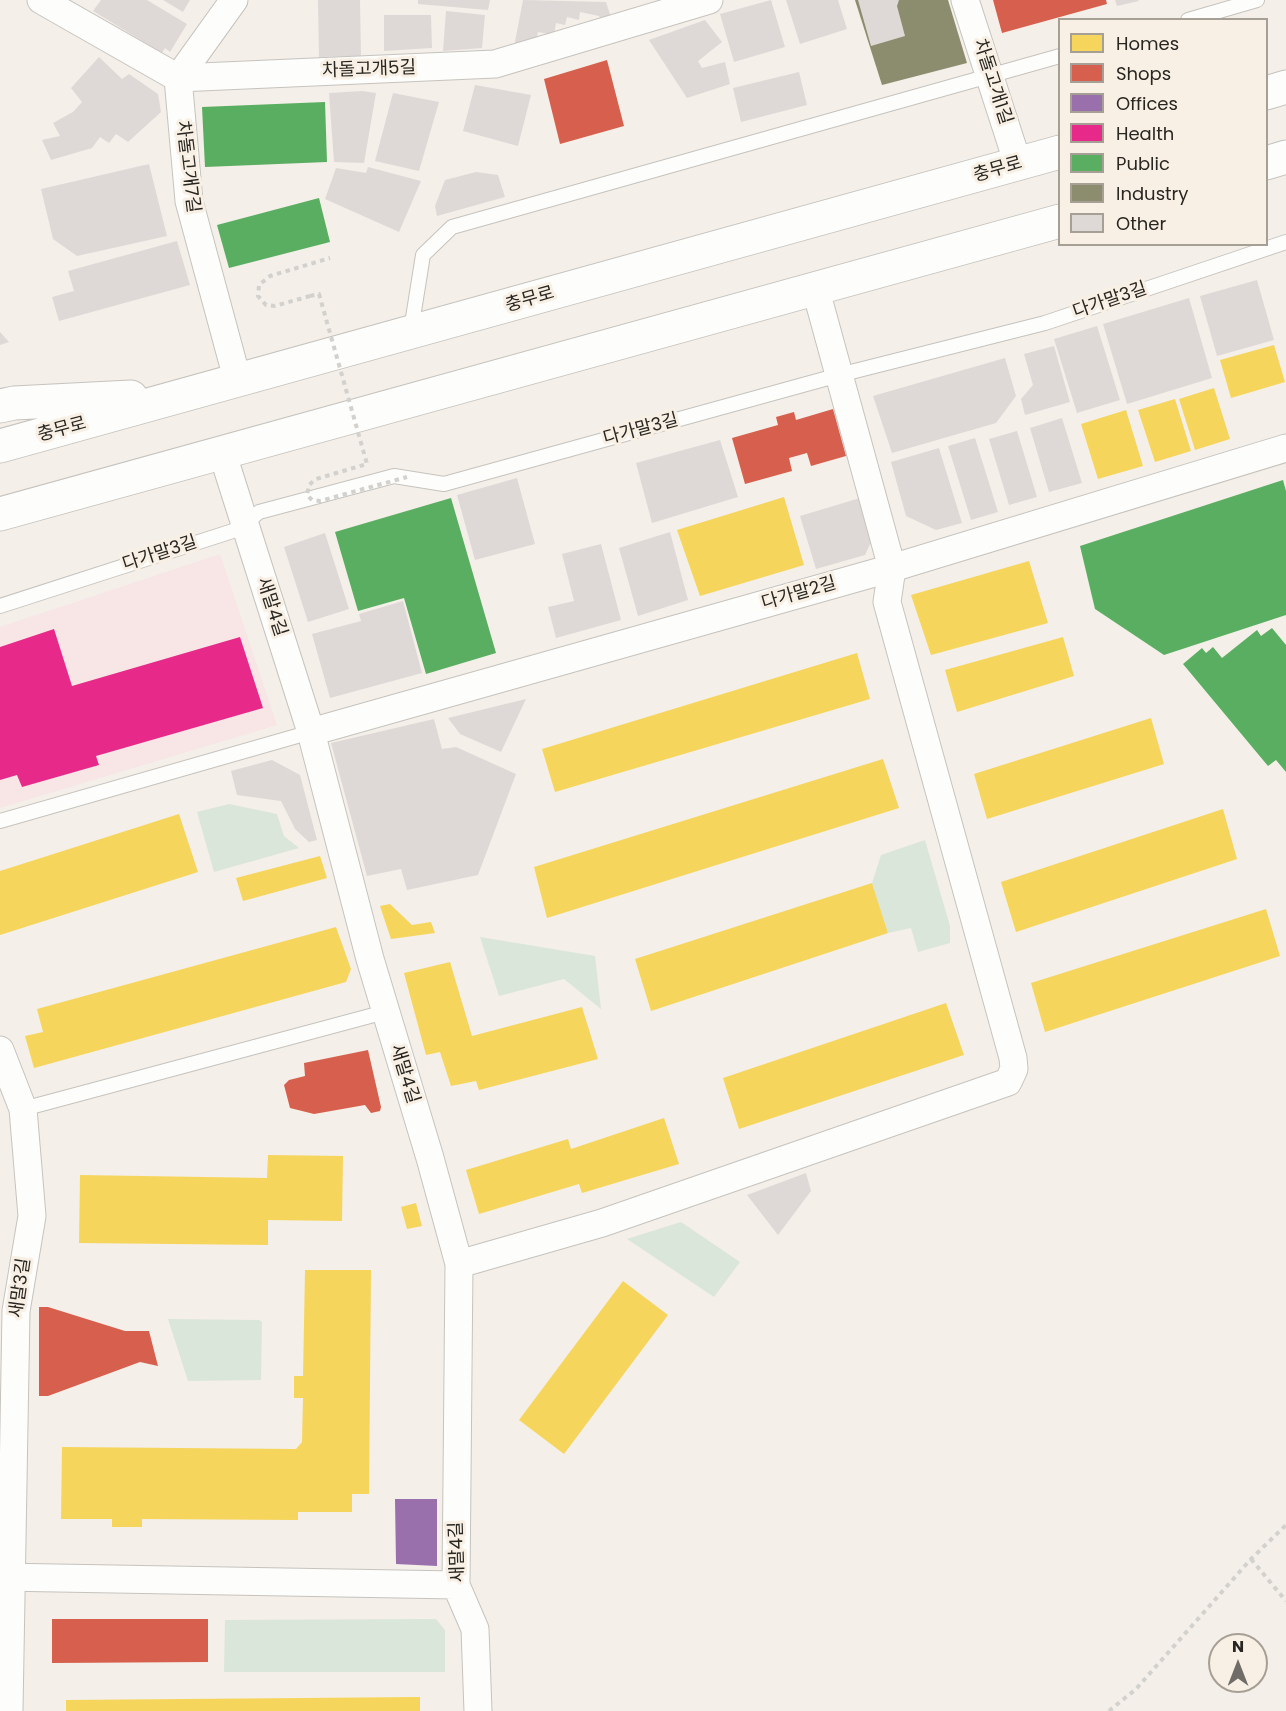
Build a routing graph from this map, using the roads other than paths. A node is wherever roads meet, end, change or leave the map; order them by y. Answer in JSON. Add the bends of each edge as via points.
{"nodes":[{"id":1,"x":41,"y":0,"type":"edge"},
{"id":2,"x":234,"y":0,"type":"edge"},
{"id":3,"x":709,"y":0,"type":"edge"},
{"id":4,"x":965,"y":0,"type":"edge"},
{"id":5,"x":1257,"y":0,"type":"edge"},
{"id":6,"x":1195,"y":18,"type":"edge"},
{"id":7,"x":1058,"y":56,"type":"edge"},
{"id":8,"x":989,"y":76,"type":"junction"},
{"id":9,"x":178,"y":78,"type":"junction"},
{"id":10,"x":1286,"y":87,"type":"edge"},
{"id":11,"x":1268,"y":92,"type":"edge"},
{"id":12,"x":1058,"y":152,"type":"edge"},
{"id":13,"x":1286,"y":157,"type":"edge"},
{"id":14,"x":1268,"y":162,"type":"edge"},
{"id":15,"x":1018,"y":164,"type":"junction"},
{"id":16,"x":1058,"y":221,"type":"edge"},
{"id":17,"x":1286,"y":242,"type":"edge"},
{"id":18,"x":815,"y":287,"type":"junction"},
{"id":19,"x":410,"y":334,"type":"junction"},
{"id":20,"x":839,"y":375,"type":"junction"},
{"id":21,"x":238,"y":382,"type":"junction"},
{"id":22,"x":195,"y":393,"type":"junction"},
{"id":23,"x":0,"y":406,"type":"edge"},
{"id":24,"x":0,"y":446,"type":"edge"},
{"id":25,"x":1286,"y":448,"type":"edge"},
{"id":26,"x":222,"y":452,"type":"junction"},
{"id":27,"x":157,"y":471,"type":"junction"},
{"id":28,"x":0,"y":514,"type":"edge"},
{"id":29,"x":245,"y":524,"type":"junction"},
{"id":30,"x":0,"y":534,"type":"edge"},
{"id":31,"x":892,"y":568,"type":"junction"},
{"id":32,"x":0,"y":606,"type":"edge"},
{"id":33,"x":311,"y":732,"type":"junction"},
{"id":34,"x":0,"y":821,"type":"edge"},
{"id":35,"x":386,"y":1012,"type":"junction"},
{"id":36,"x":0,"y":1050,"type":"edge"},
{"id":37,"x":23,"y":1109,"type":"junction"},
{"id":38,"x":459,"y":1264,"type":"junction"},
{"id":39,"x":6,"y":1577,"type":"edge"},
{"id":40,"x":456,"y":1585,"type":"junction"},
{"id":41,"x":9,"y":1711,"type":"edge"},
{"id":42,"x":478,"y":1711,"type":"edge"}],
"edges":[{"from":1,"to":9,"type":"street"},
{"from":2,"to":9,"type":"street"},
{"from":3,"to":9,"type":"street","name":"차돌고개5길","via":[[495,64]]},
{"from":4,"to":8,"type":"street","name":"차돌고개1길"},
{"from":5,"to":6,"type":"lane"},
{"from":7,"to":8,"type":"lane"},
{"from":8,"to":15,"type":"street","name":"차돌고개1길"},
{"from":8,"to":19,"type":"lane","via":[[452,226],[423,255]]},
{"from":9,"to":21,"type":"street","name":"차돌고개7길","via":[[189,201]]},
{"from":10,"to":11,"type":"main road"},
{"from":12,"to":15,"type":"main road","name":"충무로"},
{"from":13,"to":14,"type":"main road"},
{"from":15,"to":19,"type":"main road","name":"충무로"},
{"from":16,"to":18,"type":"main road"},
{"from":17,"to":20,"type":"lane","name":"다가말3길","via":[[1045,323]]},
{"from":18,"to":20,"type":"street"},
{"from":18,"to":26,"type":"main road"},
{"from":19,"to":21,"type":"main road","name":"충무로"},
{"from":20,"to":29,"type":"lane","name":"다가말3길","via":[[444,484],[394,476],[259,512]]},
{"from":20,"to":31,"type":"street"},
{"from":21,"to":22,"type":"main road","name":"충무로"},
{"from":22,"to":23,"type":"main road"},
{"from":22,"to":24,"type":"main road","name":"충무로"},
{"from":25,"to":31,"type":"street","name":"다가말2길"},
{"from":26,"to":27,"type":"main road"},
{"from":26,"to":29,"type":"street","name":"새말4길"},
{"from":27,"to":28,"type":"main road"},
{"from":27,"to":30,"type":"main road"},
{"from":29,"to":32,"type":"lane","name":"다가말3길"},
{"from":29,"to":33,"type":"street","name":"새말4길"},
{"from":31,"to":33,"type":"street","name":"다가말2길"},
{"from":31,"to":38,"type":"street","via":[[887,602],[1013,1058],[1014,1070],[1008,1082],[602,1223]]},
{"from":33,"to":34,"type":"lane"},
{"from":33,"to":35,"type":"street","name":"새말4길"},
{"from":35,"to":37,"type":"lane"},
{"from":35,"to":38,"type":"street","name":"새말4길"},
{"from":36,"to":37,"type":"street","name":"새말3길"},
{"from":37,"to":39,"type":"street","name":"새말3길","via":[[32,1216],[16,1311]]},
{"from":38,"to":40,"type":"street","name":"새말4길"},
{"from":39,"to":40,"type":"street"},
{"from":39,"to":41,"type":"street","name":"새말3길"},
{"from":40,"to":42,"type":"street","name":"새말4길","via":[[475,1629]]}]}
